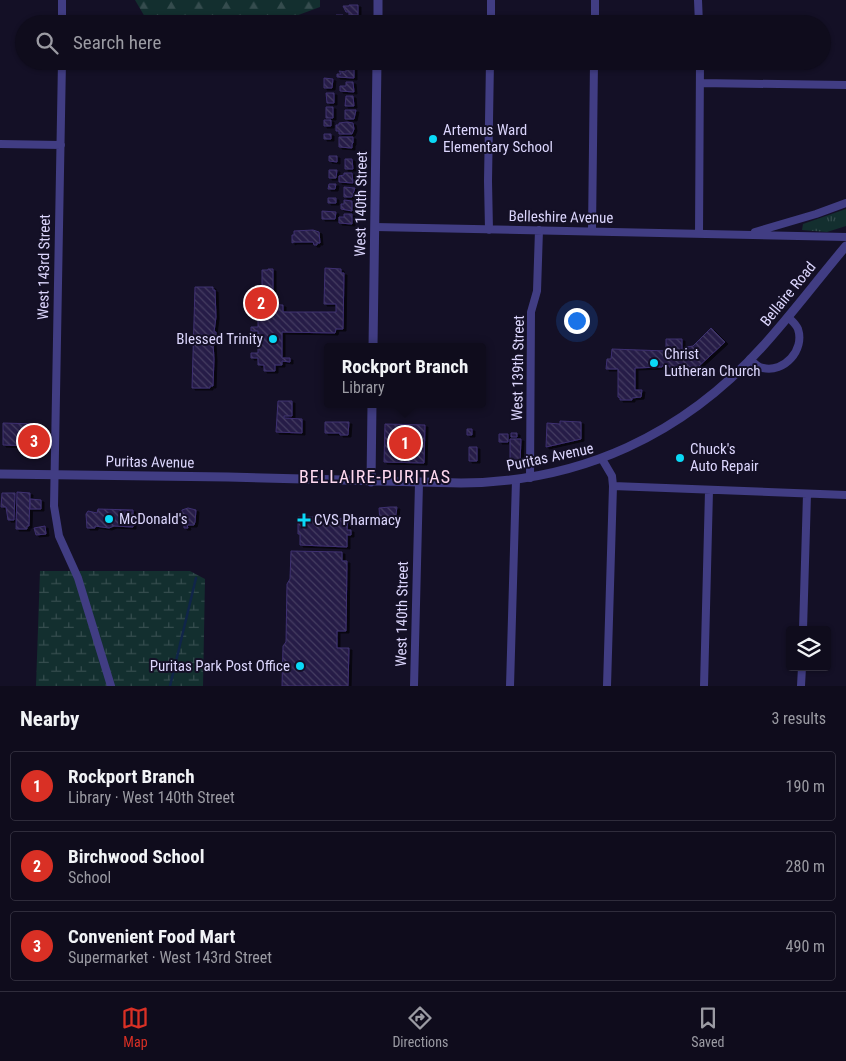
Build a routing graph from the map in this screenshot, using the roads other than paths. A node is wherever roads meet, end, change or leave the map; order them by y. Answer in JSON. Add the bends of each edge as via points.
{"nodes":[{"id":1,"x":62,"y":0,"type":"edge"},
{"id":2,"x":378,"y":0,"type":"edge"},
{"id":3,"x":492,"y":0,"type":"edge"},
{"id":4,"x":595,"y":0,"type":"edge"},
{"id":5,"x":698,"y":0,"type":"edge"},
{"id":6,"x":62,"y":15,"type":"edge"},
{"id":7,"x":378,"y":15,"type":"edge"},
{"id":8,"x":491,"y":15,"type":"edge"},
{"id":9,"x":595,"y":15,"type":"edge"},
{"id":10,"x":699,"y":15,"type":"edge"},
{"id":11,"x":62,"y":70,"type":"edge"},
{"id":12,"x":377,"y":70,"type":"edge"},
{"id":13,"x":490,"y":70,"type":"edge"},
{"id":14,"x":594,"y":70,"type":"edge"},
{"id":15,"x":700,"y":70,"type":"edge"},
{"id":16,"x":700,"y":83,"type":"junction"},
{"id":17,"x":846,"y":85,"type":"edge"},
{"id":18,"x":0,"y":144,"type":"edge"},
{"id":19,"x":61,"y":145,"type":"junction"},
{"id":20,"x":846,"y":203,"type":"edge"},
{"id":21,"x":374,"y":227,"type":"junction"},
{"id":22,"x":489,"y":230,"type":"junction"},
{"id":23,"x":539,"y":230,"type":"junction"},
{"id":24,"x":592,"y":232,"type":"junction"},
{"id":25,"x":699,"y":234,"type":"junction"},
{"id":26,"x":747,"y":234,"type":"junction"},
{"id":27,"x":846,"y":237,"type":"edge"},
{"id":28,"x":846,"y":246,"type":"edge"},
{"id":29,"x":788,"y":317,"type":"junction"},
{"id":30,"x":373,"y":343,"type":"edge"},
{"id":31,"x":750,"y":359,"type":"junction"},
{"id":32,"x":372,"y":408,"type":"edge"},
{"id":33,"x":602,"y":459,"type":"junction"},
{"id":34,"x":0,"y":474,"type":"edge"},
{"id":35,"x":55,"y":474,"type":"junction"},
{"id":36,"x":530,"y":478,"type":"junction"},
{"id":37,"x":516,"y":480,"type":"junction"},
{"id":38,"x":372,"y":482,"type":"junction"},
{"id":39,"x":419,"y":483,"type":"junction"},
{"id":40,"x":613,"y":486,"type":"junction"},
{"id":41,"x":709,"y":491,"type":"junction"},
{"id":42,"x":807,"y":494,"type":"junction"},
{"id":43,"x":846,"y":495,"type":"edge"},
{"id":44,"x":803,"y":626,"type":"edge"},
{"id":45,"x":802,"y":671,"type":"edge"},
{"id":46,"x":111,"y":686,"type":"edge"},
{"id":47,"x":414,"y":686,"type":"edge"},
{"id":48,"x":510,"y":686,"type":"edge"},
{"id":49,"x":607,"y":686,"type":"edge"},
{"id":50,"x":704,"y":686,"type":"edge"},
{"id":51,"x":801,"y":686,"type":"edge"}],
"edges":[{"from":1,"to":6,"type":"street"},
{"from":2,"to":7,"type":"street"},
{"from":3,"to":8,"type":"street"},
{"from":4,"to":9,"type":"street"},
{"from":5,"to":10,"type":"street"},
{"from":11,"to":19,"type":"street","name":"West 143rd Street"},
{"from":12,"to":21,"type":"street","name":"West 140th Street"},
{"from":13,"to":22,"type":"street"},
{"from":14,"to":24,"type":"street"},
{"from":15,"to":16,"type":"street"},
{"from":16,"to":17,"type":"street"},
{"from":16,"to":25,"type":"street"},
{"from":18,"to":19,"type":"street"},
{"from":19,"to":35,"type":"street","name":"West 143rd Street"},
{"from":20,"to":26,"type":"street","name":"Belleshire Avenue"},
{"from":21,"to":22,"type":"street","name":"Belleshire Avenue"},
{"from":21,"to":30,"type":"street","name":"West 140th Street"},
{"from":22,"to":23,"type":"street","name":"Belleshire Avenue"},
{"from":23,"to":24,"type":"street","name":"Belleshire Avenue"},
{"from":23,"to":36,"type":"street","name":"West 139th Street","via":[[537,291],[531,312]]},
{"from":24,"to":25,"type":"street","name":"Belleshire Avenue"},
{"from":25,"to":26,"type":"street","name":"Belleshire Avenue"},
{"from":26,"to":27,"type":"street","name":"Belleshire Avenue"},
{"from":28,"to":29,"type":"street","name":"Bellaire Road"},
{"from":29,"to":31,"type":"street","name":"Bellaire Road"},
{"from":29,"to":31,"type":"street","via":[[795,324],[799,336],[791,358],[781,366],[771,368],[761,368]]},
{"from":31,"to":33,"type":"street","name":"Bellaire Road","via":[[714,394],[676,421]]},
{"from":32,"to":38,"type":"street"},
{"from":33,"to":36,"type":"street","name":"Puritas Avenue"},
{"from":33,"to":40,"type":"street","name":"Puritas Avenue","via":[[612,476]]},
{"from":34,"to":35,"type":"street","name":"Puritas Avenue"},
{"from":35,"to":38,"type":"street","name":"Puritas Avenue"},
{"from":35,"to":46,"type":"street","name":"West 143rd Street","via":[[54,506],[59,536],[78,578]]},
{"from":36,"to":37,"type":"street","name":"Puritas Avenue"},
{"from":37,"to":39,"type":"street","name":"Puritas Avenue"},
{"from":37,"to":48,"type":"street"},
{"from":38,"to":39,"type":"street","name":"Puritas Avenue"},
{"from":39,"to":47,"type":"street","name":"West 140th Street"},
{"from":40,"to":41,"type":"street"},
{"from":40,"to":49,"type":"street"},
{"from":41,"to":42,"type":"street"},
{"from":41,"to":50,"type":"street"},
{"from":42,"to":43,"type":"street"},
{"from":42,"to":44,"type":"street"},
{"from":45,"to":51,"type":"street"}]}
